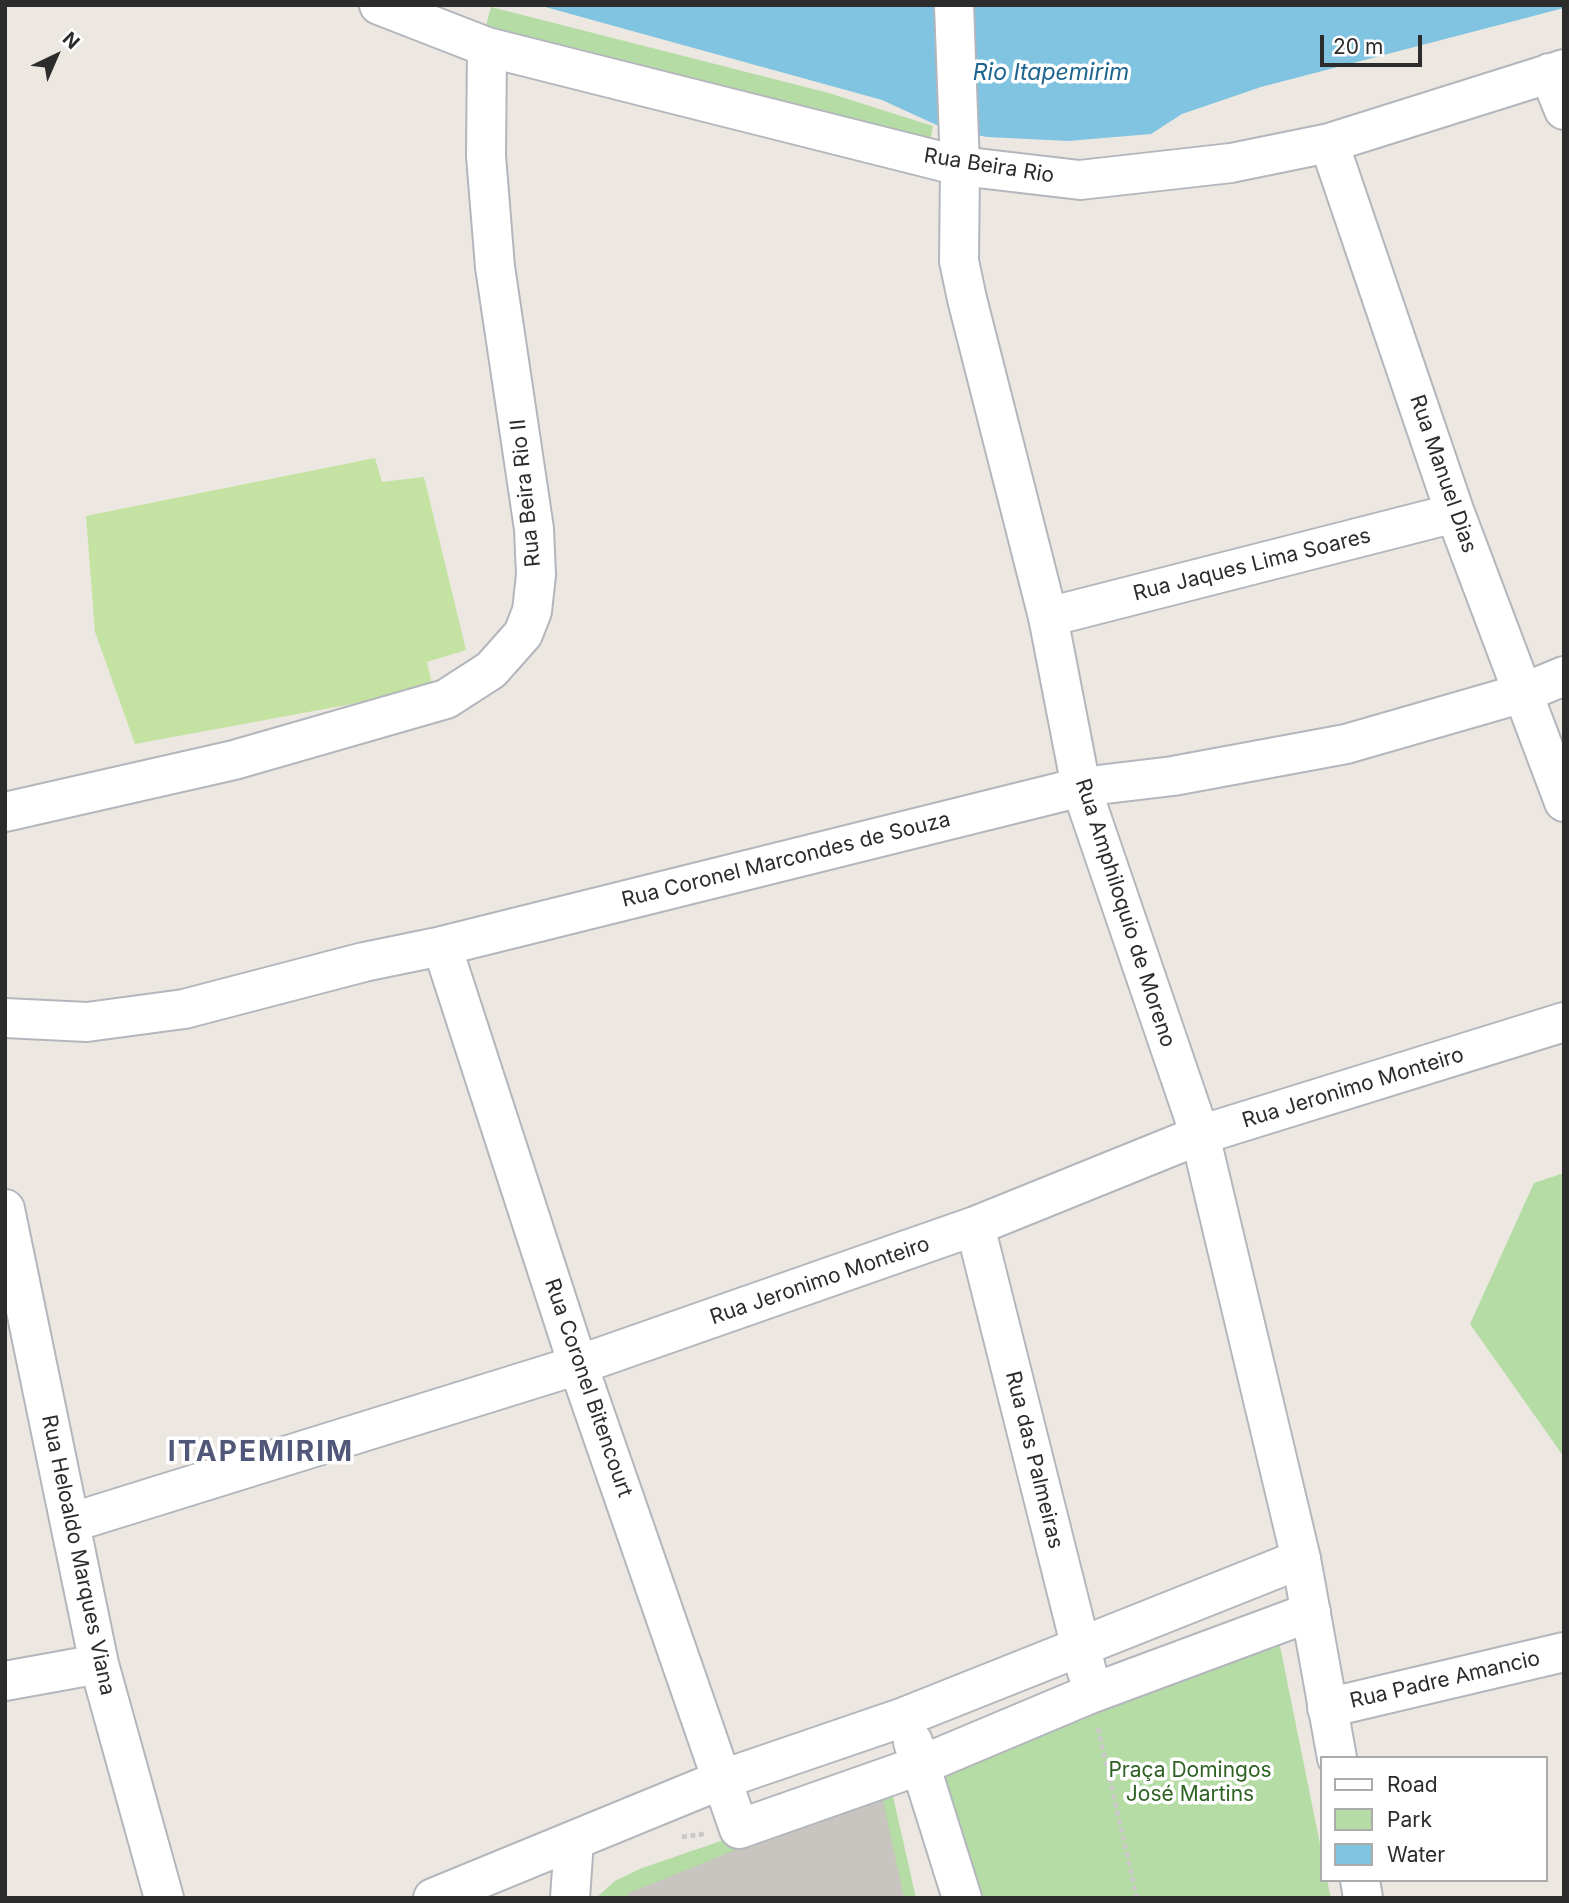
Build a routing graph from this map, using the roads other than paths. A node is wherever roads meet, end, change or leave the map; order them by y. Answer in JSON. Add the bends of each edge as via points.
{"nodes":[{"id":1,"x":379,"y":5,"type":"edge"},
{"id":2,"x":954,"y":5,"type":"edge"},
{"id":3,"x":487,"y":47,"type":"junction"},
{"id":4,"x":1556,"y":71,"type":"edge"},
{"id":5,"x":1564,"y":110,"type":"edge"},
{"id":6,"x":1329,"y":143,"type":"junction"},
{"id":7,"x":960,"y":153,"type":"junction"},
{"id":8,"x":1455,"y":513,"type":"junction"},
{"id":9,"x":1048,"y":617,"type":"junction"},
{"id":10,"x":1564,"y":676,"type":"edge"},
{"id":11,"x":1523,"y":693,"type":"junction"},
{"id":12,"x":1081,"y":787,"type":"junction"},
{"id":13,"x":1564,"y":802,"type":"edge"},
{"id":14,"x":5,"y":812,"type":"edge"},
{"id":15,"x":442,"y":946,"type":"junction"},
{"id":16,"x":5,"y":1018,"type":"edge"},
{"id":17,"x":1564,"y":1022,"type":"edge"},
{"id":18,"x":1200,"y":1135,"type":"junction"},
{"id":19,"x":5,"y":1209,"type":"edge"},
{"id":20,"x":975,"y":1226,"type":"junction"},
{"id":21,"x":579,"y":1365,"type":"junction"},
{"id":22,"x":70,"y":1523,"type":"junction"},
{"id":23,"x":1301,"y":1559,"type":"junction"},
{"id":24,"x":1311,"y":1612,"type":"junction"},
{"id":25,"x":1082,"y":1648,"type":"junction"},
{"id":26,"x":1564,"y":1652,"type":"edge"},
{"id":27,"x":99,"y":1664,"type":"junction"},
{"id":28,"x":5,"y":1681,"type":"edge"},
{"id":29,"x":1090,"y":1694,"type":"junction"},
{"id":30,"x":1327,"y":1707,"type":"junction"},
{"id":31,"x":904,"y":1717,"type":"junction"},
{"id":32,"x":1337,"y":1756,"type":"edge"},
{"id":33,"x":921,"y":1765,"type":"junction"},
{"id":34,"x":723,"y":1779,"type":"junction"},
{"id":35,"x":574,"y":1841,"type":"junction"},
{"id":36,"x":164,"y":1898,"type":"edge"},
{"id":37,"x":433,"y":1898,"type":"edge"},
{"id":38,"x":570,"y":1898,"type":"edge"},
{"id":39,"x":962,"y":1898,"type":"edge"}],
"edges":[{"from":1,"to":3,"type":"street","name":"Rua Beira Rio"},
{"from":2,"to":7,"type":"street","name":"Rua Amphiloquio de Moreno"},
{"from":3,"to":7,"type":"street","name":"Rua Beira Rio"},
{"from":3,"to":14,"type":"street","name":"Rua Beira Rio II","via":[[486,156],[495,267],[534,529],[535,587],[523,634],[491,670],[446,699],[234,760]]},
{"from":4,"to":5,"type":"street"},
{"from":4,"to":6,"type":"street","name":"Rua Beira Rio"},
{"from":6,"to":7,"type":"street","name":"Rua Beira Rio","via":[[1231,163],[1080,180]]},
{"from":6,"to":8,"type":"street","name":"Rua Manuel Dias"},
{"from":7,"to":9,"type":"street","name":"Rua Amphiloquio de Moreno","via":[[959,261]]},
{"from":8,"to":9,"type":"street","name":"Rua Jaques Lima Soares"},
{"from":8,"to":11,"type":"street","name":"Rua Manuel Dias"},
{"from":9,"to":12,"type":"street","name":"Rua Amphiloquio de Moreno"},
{"from":10,"to":11,"type":"street","name":"Rua Coronel Marcondes de Souza"},
{"from":11,"to":12,"type":"street","name":"Rua Coronel Marcondes de Souza","via":[[1346,744],[1173,776]]},
{"from":11,"to":13,"type":"street","name":"Rua Manuel Dias"},
{"from":12,"to":15,"type":"street","name":"Rua Coronel Marcondes de Souza"},
{"from":12,"to":18,"type":"street","name":"Rua Amphiloquio de Moreno"},
{"from":15,"to":16,"type":"street","name":"Rua Coronel Marcondes de Souza","via":[[184,1009],[87,1021]]},
{"from":15,"to":21,"type":"street","name":"Rua Coronel Bitencourt"},
{"from":17,"to":18,"type":"street","name":"Rua Jeronimo Monteiro"},
{"from":18,"to":20,"type":"street","name":"Rua Jeronimo Monteiro"},
{"from":18,"to":23,"type":"street","name":"Rua Amphiloquio de Moreno"},
{"from":19,"to":22,"type":"street","name":"Rua Heloaldo Marques Viana"},
{"from":20,"to":21,"type":"street","name":"Rua Jeronimo Monteiro"},
{"from":20,"to":25,"type":"street","name":"Rua das Palmeiras"},
{"from":21,"to":22,"type":"street","name":"Rua Jeronimo Monteiro"},
{"from":21,"to":34,"type":"street","name":"Rua Coronel Bitencourt"},
{"from":22,"to":27,"type":"street","name":"Rua Heloaldo Marques Viana"},
{"from":23,"to":24,"type":"street","name":"Rua Amphiloquio de Moreno"},
{"from":23,"to":25,"type":"street"},
{"from":24,"to":29,"type":"street"},
{"from":24,"to":30,"type":"street"},
{"from":25,"to":29,"type":"street","name":"Rua das Palmeiras"},
{"from":25,"to":31,"type":"street"},
{"from":26,"to":30,"type":"street","name":"Rua Padre Amancio"},
{"from":27,"to":28,"type":"street"},
{"from":27,"to":36,"type":"street","name":"Rua Heloaldo Marques Viana"},
{"from":29,"to":33,"type":"street"},
{"from":30,"to":32,"type":"street"},
{"from":31,"to":33,"type":"street"},
{"from":31,"to":34,"type":"street"},
{"from":33,"to":34,"type":"street","name":"Rua Coronel Bitencourt","via":[[740,1829]]},
{"from":33,"to":39,"type":"street"},
{"from":34,"to":35,"type":"street"},
{"from":35,"to":37,"type":"street"},
{"from":35,"to":38,"type":"street"}]}
